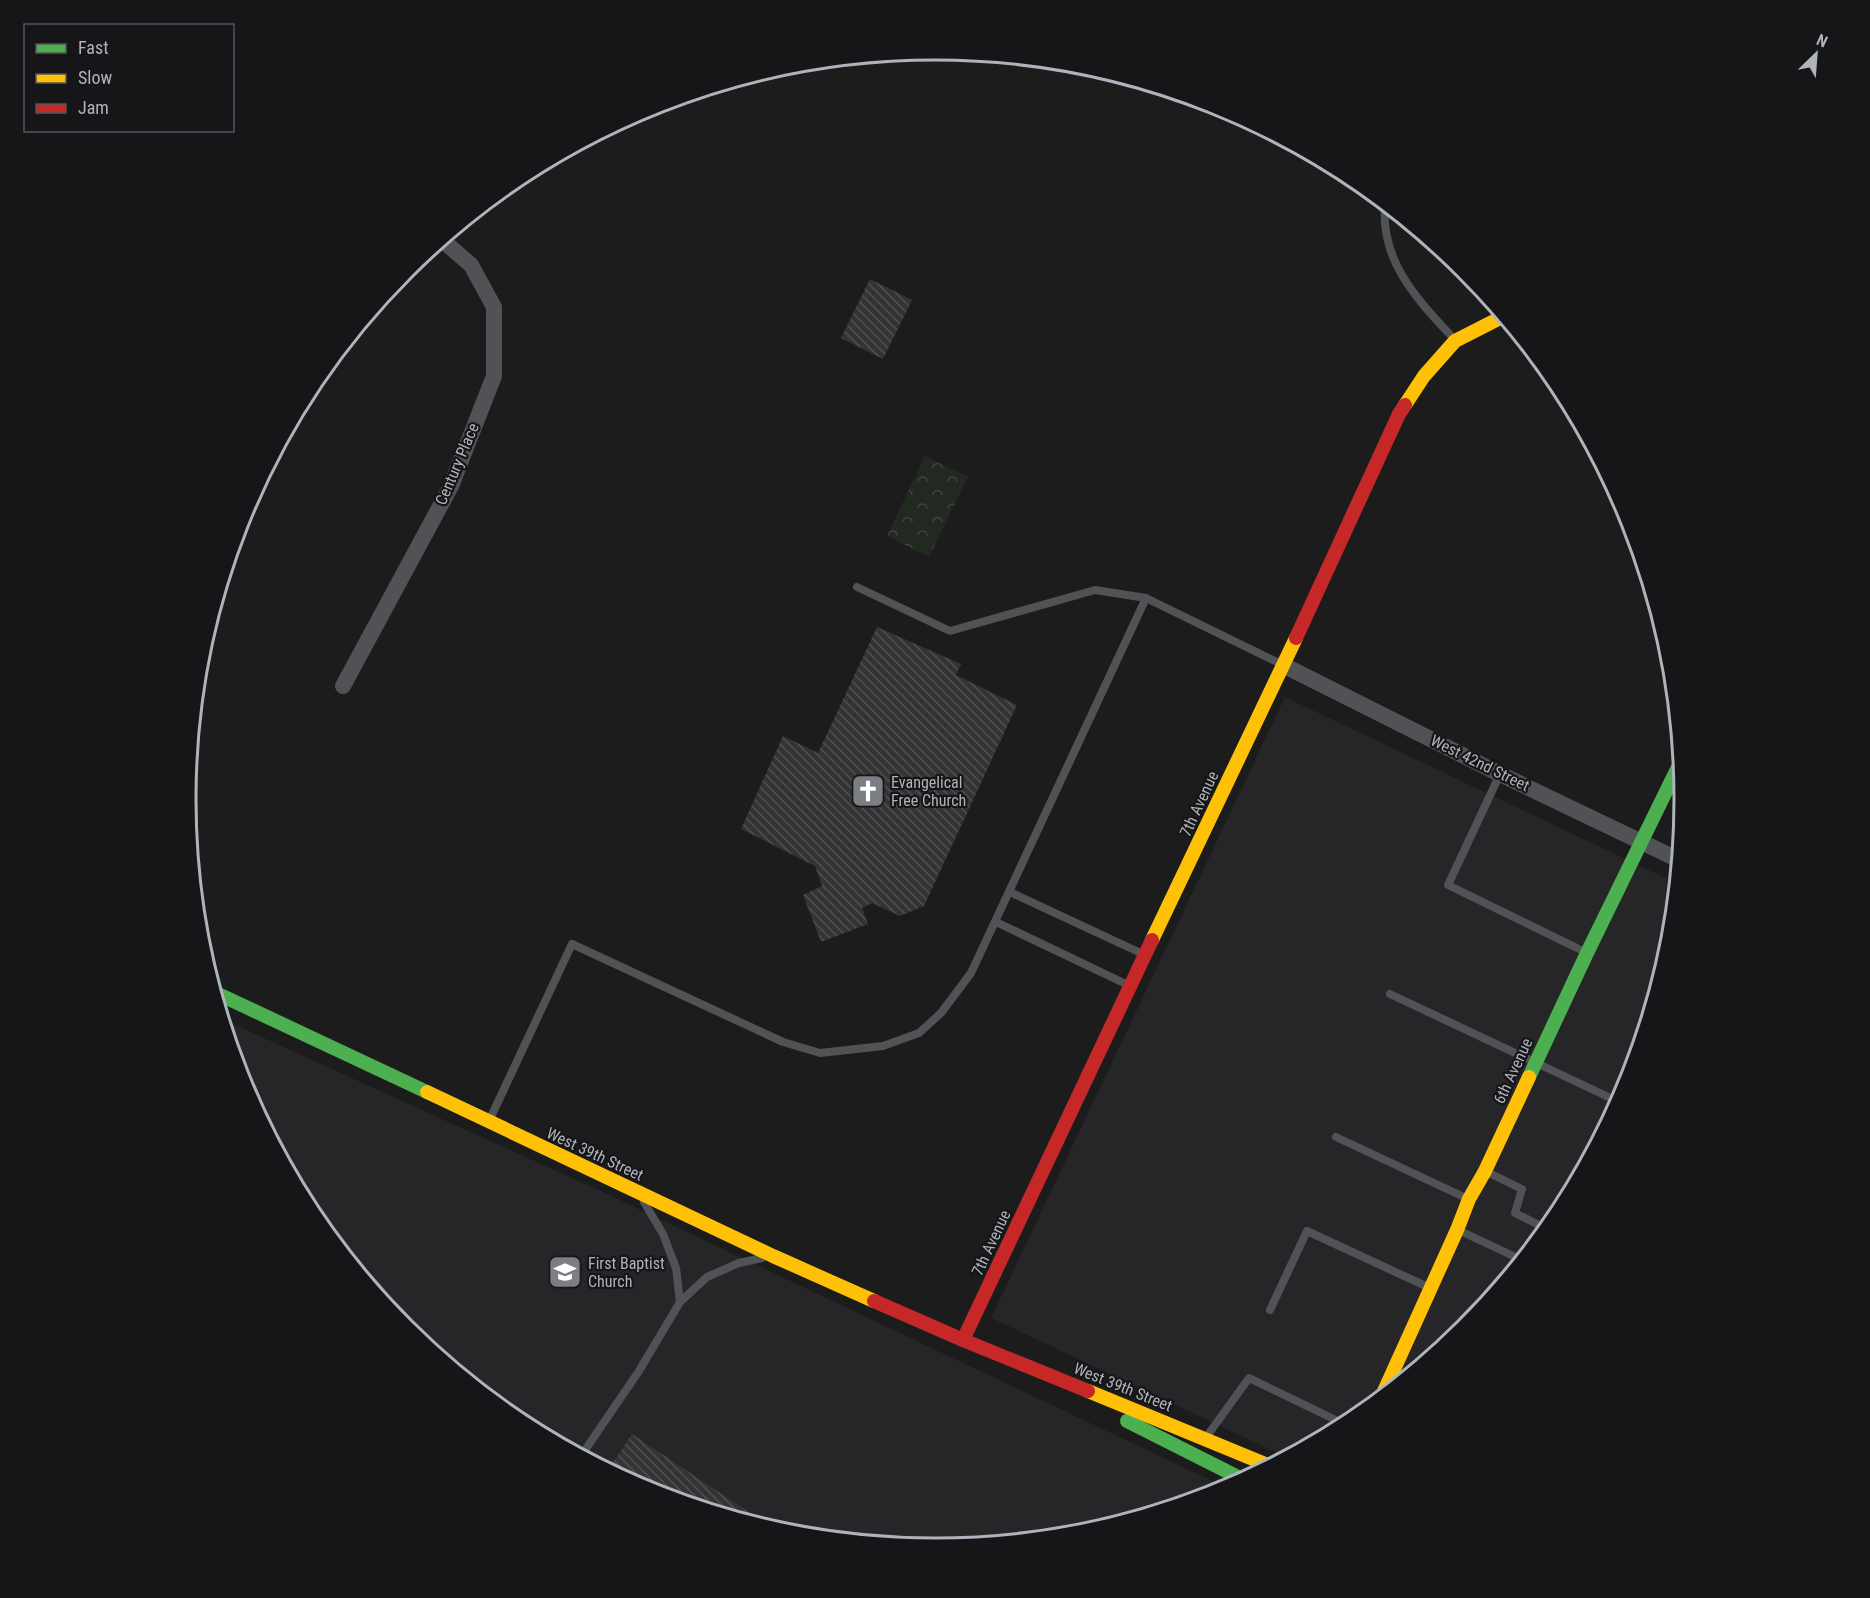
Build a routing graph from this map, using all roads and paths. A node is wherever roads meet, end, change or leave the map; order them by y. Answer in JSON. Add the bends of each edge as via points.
{"nodes":[{"id":1,"x":1384,"y":212,"type":"edge"},
{"id":2,"x":447,"y":244,"type":"edge"},
{"id":3,"x":1497,"y":320,"type":"edge"},
{"id":4,"x":1455,"y":341,"type":"junction"},
{"id":5,"x":857,"y":587,"type":"dead end"},
{"id":6,"x":1146,"y":598,"type":"junction"},
{"id":7,"x":1283,"y":665,"type":"junction"},
{"id":8,"x":343,"y":687,"type":"dead end"},
{"id":9,"x":1500,"y":774,"type":"junction"},
{"id":10,"x":1673,"y":778,"type":"edge"},
{"id":11,"x":1642,"y":843,"type":"junction"},
{"id":12,"x":1671,"y":857,"type":"edge"},
{"id":13,"x":1010,"y":892,"type":"junction"},
{"id":14,"x":996,"y":922,"type":"junction"},
{"id":15,"x":1587,"y":953,"type":"junction"},
{"id":16,"x":1145,"y":956,"type":"junction"},
{"id":17,"x":1130,"y":987,"type":"junction"},
{"id":18,"x":1390,"y":994,"type":"dead end"},
{"id":19,"x":223,"y":996,"type":"edge"},
{"id":20,"x":1536,"y":1062,"type":"junction"},
{"id":21,"x":1611,"y":1098,"type":"edge"},
{"id":22,"x":488,"y":1122,"type":"junction"},
{"id":23,"x":1336,"y":1137,"type":"dead end"},
{"id":24,"x":1485,"y":1171,"type":"junction"},
{"id":25,"x":638,"y":1193,"type":"junction"},
{"id":26,"x":1469,"y":1199,"type":"junction"},
{"id":27,"x":1538,"y":1225,"type":"edge"},
{"id":28,"x":1457,"y":1230,"type":"junction"},
{"id":29,"x":773,"y":1257,"type":"junction"},
{"id":30,"x":1515,"y":1257,"type":"edge"},
{"id":31,"x":1430,"y":1288,"type":"junction"},
{"id":32,"x":680,"y":1302,"type":"junction"},
{"id":33,"x":1270,"y":1310,"type":"dead end"},
{"id":34,"x":963,"y":1340,"type":"junction"},
{"id":35,"x":1388,"y":1383,"type":"edge"},
{"id":36,"x":1335,"y":1420,"type":"edge"},
{"id":37,"x":1205,"y":1438,"type":"junction"},
{"id":38,"x":585,"y":1450,"type":"edge"},
{"id":39,"x":1261,"y":1462,"type":"edge"},
{"id":40,"x":1234,"y":1475,"type":"edge"}],
"edges":[{"from":1,"to":4,"type":"lane","via":[[1390,254],[1424,306]]},
{"from":2,"to":8,"type":"street","name":"Century Place","via":[[471,265],[494,307],[494,376],[451,486]]},
{"from":3,"to":4,"type":"street","name":"7th Avenue"},
{"from":4,"to":7,"type":"street","name":"7th Avenue","via":[[1424,375],[1399,414]]},
{"from":5,"to":6,"type":"lane","via":[[950,631],[1095,590]]},
{"from":6,"to":7,"type":"lane"},
{"from":6,"to":13,"type":"lane"},
{"from":7,"to":9,"type":"street","name":"West 42nd Street"},
{"from":7,"to":16,"type":"street","name":"7th Avenue"},
{"from":9,"to":11,"type":"street","name":"West 42nd Street"},
{"from":9,"to":15,"type":"lane","via":[[1448,885]]},
{"from":10,"to":11,"type":"street","name":"6th Avenue"},
{"from":11,"to":12,"type":"street","name":"West 42nd Street"},
{"from":11,"to":15,"type":"street","name":"6th Avenue"},
{"from":13,"to":14,"type":"lane"},
{"from":13,"to":16,"type":"lane"},
{"from":14,"to":17,"type":"lane"},
{"from":14,"to":22,"type":"lane","via":[[971,973],[941,1013],[919,1033],[883,1046],[820,1053],[783,1042],[572,944]]},
{"from":15,"to":20,"type":"street","name":"6th Avenue"},
{"from":16,"to":17,"type":"street","name":"7th Avenue"},
{"from":17,"to":34,"type":"street","name":"7th Avenue"},
{"from":18,"to":20,"type":"lane"},
{"from":19,"to":22,"type":"street","name":"West 39th Street"},
{"from":20,"to":21,"type":"lane"},
{"from":20,"to":24,"type":"street","name":"6th Avenue"},
{"from":22,"to":25,"type":"street","name":"West 39th Street"},
{"from":23,"to":26,"type":"lane"},
{"from":24,"to":26,"type":"street","name":"6th Avenue"},
{"from":24,"to":27,"type":"lane","via":[[1522,1190],[1515,1213]]},
{"from":25,"to":29,"type":"street","name":"West 39th Street"},
{"from":25,"to":32,"type":"lane","via":[[663,1234],[676,1268]]},
{"from":26,"to":28,"type":"street","name":"6th Avenue"},
{"from":28,"to":30,"type":"lane"},
{"from":28,"to":31,"type":"street","name":"6th Avenue"},
{"from":29,"to":32,"type":"lane","via":[[739,1263],[707,1277]]},
{"from":29,"to":34,"type":"street","name":"West 39th Street"},
{"from":31,"to":33,"type":"lane","via":[[1307,1231]]},
{"from":31,"to":35,"type":"street","name":"6th Avenue"},
{"from":32,"to":38,"type":"lane","via":[[644,1364]]},
{"from":34,"to":37,"type":"street","name":"West 39th Street"},
{"from":34,"to":40,"type":"street","name":"West 39th Street"},
{"from":36,"to":37,"type":"lane","via":[[1249,1378]]},
{"from":37,"to":39,"type":"street","name":"West 39th Street"}]}
